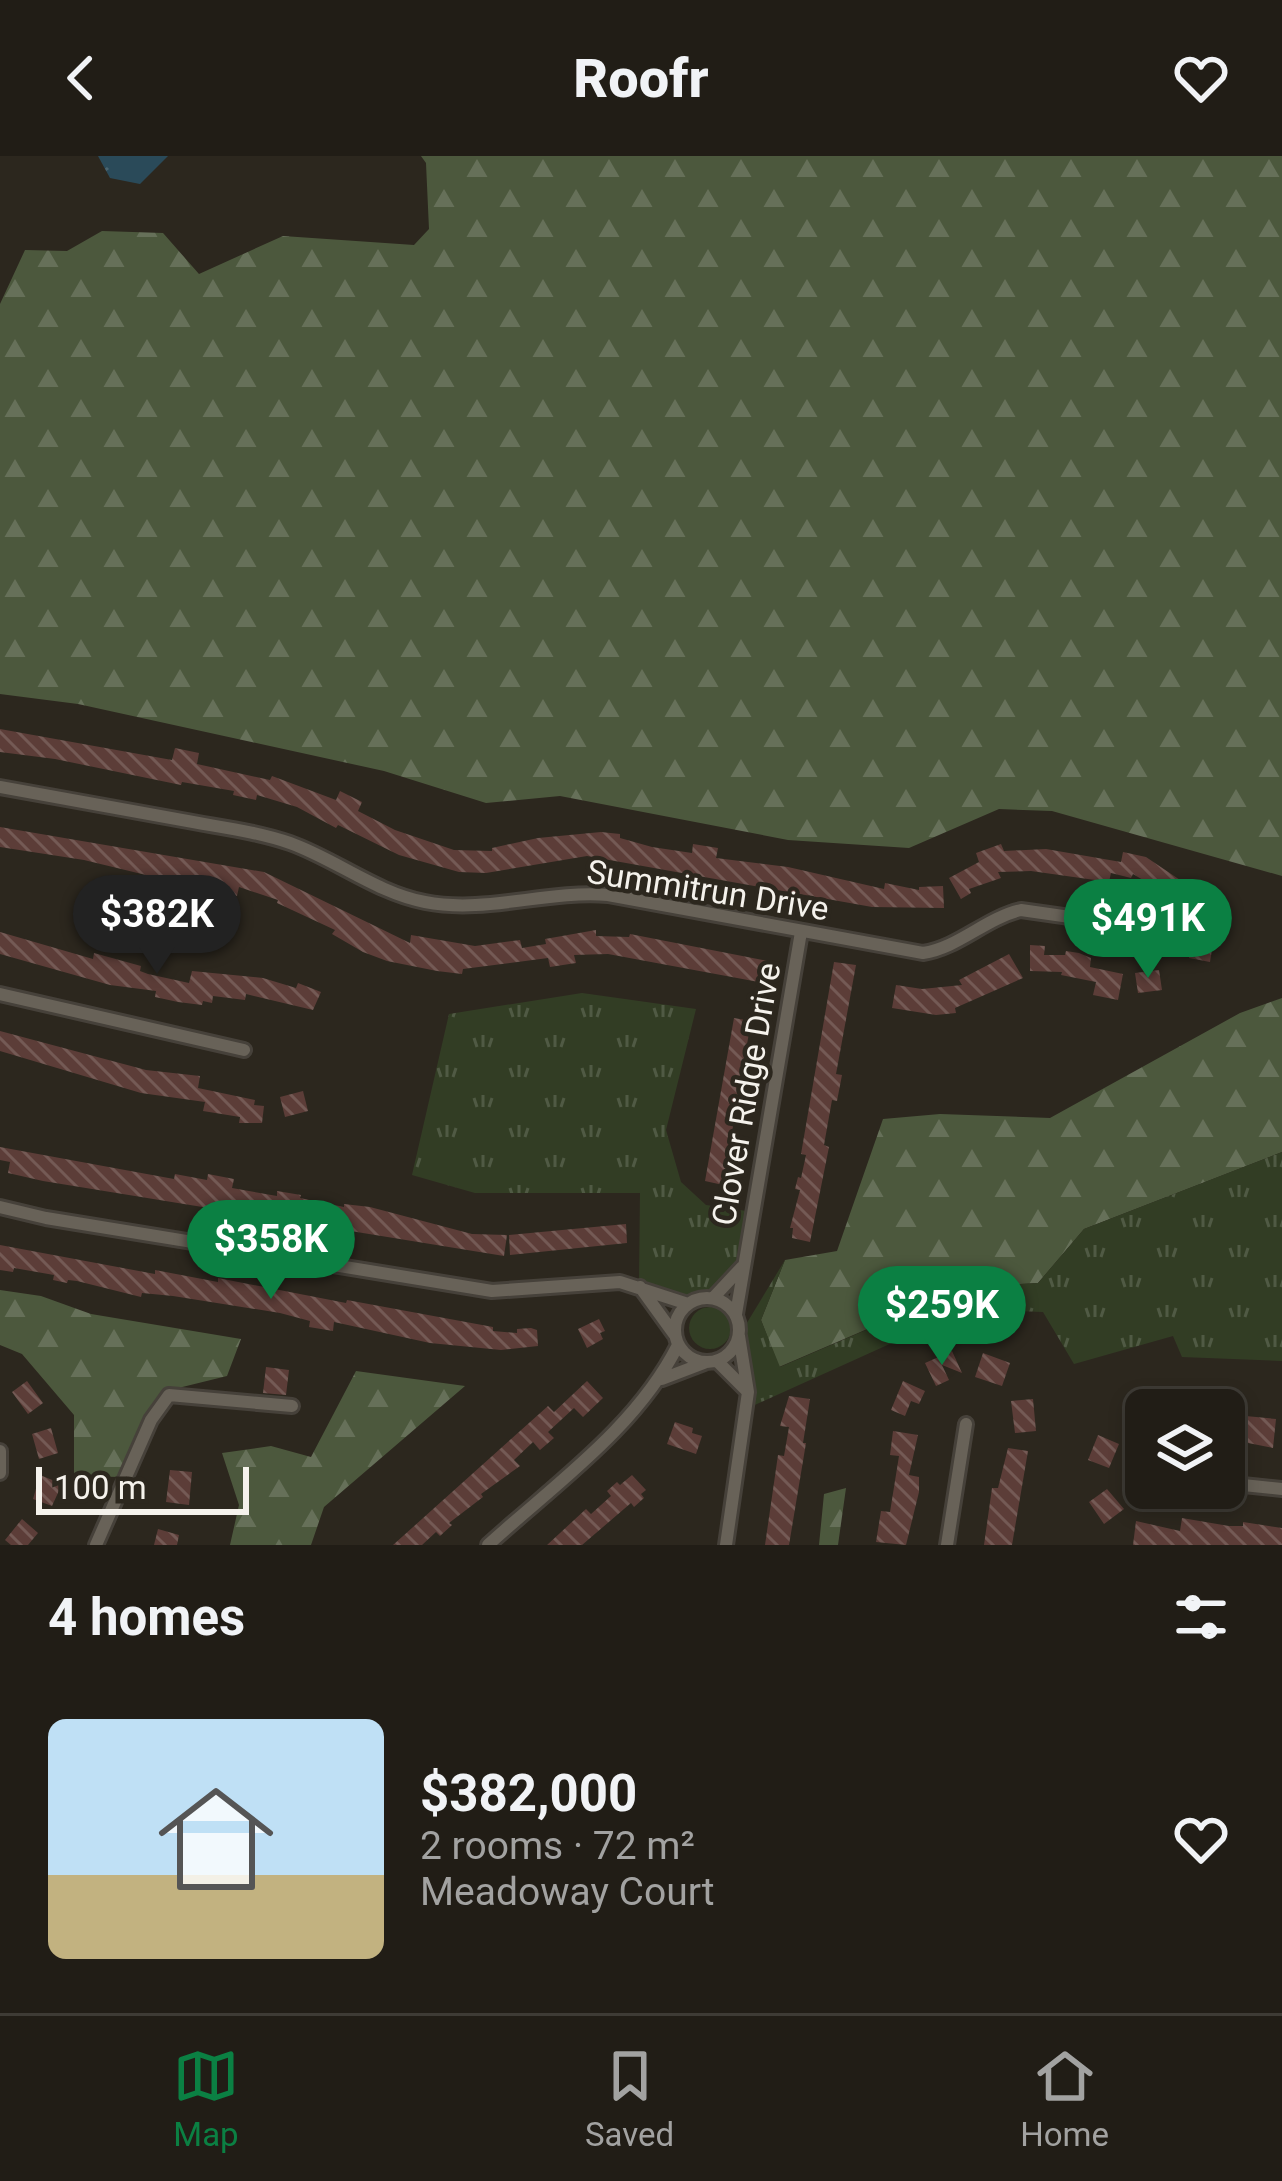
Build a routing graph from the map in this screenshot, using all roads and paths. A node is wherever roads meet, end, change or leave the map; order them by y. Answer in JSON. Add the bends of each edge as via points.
{"nodes":[{"id":1,"x":0,"y":787,"type":"edge"},
{"id":2,"x":1126,"y":925,"type":"dead end"},
{"id":3,"x":801,"y":932,"type":"junction"},
{"id":4,"x":0,"y":994,"type":"edge"},
{"id":5,"x":244,"y":1050,"type":"dead end"},
{"id":6,"x":0,"y":1207,"type":"edge"},
{"id":7,"x":743,"y":1266,"type":"junction"},
{"id":8,"x":640,"y":1286,"type":"junction"},
{"id":9,"x":713,"y":1298,"type":"junction"},
{"id":10,"x":688,"y":1304,"type":"junction"},
{"id":11,"x":736,"y":1314,"type":"junction"},
{"id":12,"x":740,"y":1336,"type":"junction"},
{"id":13,"x":676,"y":1340,"type":"junction"},
{"id":14,"x":711,"y":1362,"type":"junction"},
{"id":15,"x":661,"y":1380,"type":"junction"},
{"id":16,"x":748,"y":1392,"type":"junction"},
{"id":17,"x":292,"y":1406,"type":"dead end"},
{"id":18,"x":966,"y":1424,"type":"dead end"},
{"id":19,"x":0,"y":1451,"type":"edge"},
{"id":20,"x":0,"y":1473,"type":"edge"},
{"id":21,"x":1245,"y":1485,"type":"edge"},
{"id":22,"x":1282,"y":1489,"type":"edge"},
{"id":23,"x":96,"y":1545,"type":"edge"},
{"id":24,"x":488,"y":1545,"type":"edge"},
{"id":25,"x":726,"y":1545,"type":"edge"},
{"id":26,"x":947,"y":1545,"type":"edge"}],
"edges":[{"from":1,"to":3,"type":"street","name":"Summitrun Drive","via":[[264,835],[420,902],[474,906],[583,893]]},
{"from":2,"to":3,"type":"street","name":"Summitrun Drive","via":[[1022,910],[922,953]]},
{"from":3,"to":7,"type":"street","name":"Clover Ridge Drive"},
{"from":4,"to":5,"type":"street"},
{"from":6,"to":8,"type":"street","via":[[492,1291]]},
{"from":7,"to":9,"type":"street","name":"Clover Ridge Drive"},
{"from":7,"to":11,"type":"street","name":"Clover Ridge Drive"},
{"from":8,"to":10,"type":"street"},
{"from":8,"to":13,"type":"street"},
{"from":9,"to":10,"type":"street"},
{"from":9,"to":11,"type":"street"},
{"from":10,"to":13,"type":"street","via":[[675,1323]]},
{"from":11,"to":12,"type":"street","name":"Clover Ridge Drive"},
{"from":12,"to":14,"type":"street","via":[[728,1355]]},
{"from":12,"to":16,"type":"street","name":"Clover Ridge Drive"},
{"from":13,"to":14,"type":"street","via":[[694,1360]]},
{"from":13,"to":15,"type":"street"},
{"from":14,"to":15,"type":"street"},
{"from":14,"to":16,"type":"street"},
{"from":15,"to":24,"type":"street"},
{"from":16,"to":25,"type":"street","name":"Clover Ridge Drive"},
{"from":17,"to":23,"type":"street","via":[[169,1395]]},
{"from":18,"to":26,"type":"street"},
{"from":19,"to":20,"type":"street"},
{"from":21,"to":22,"type":"street"}]}
